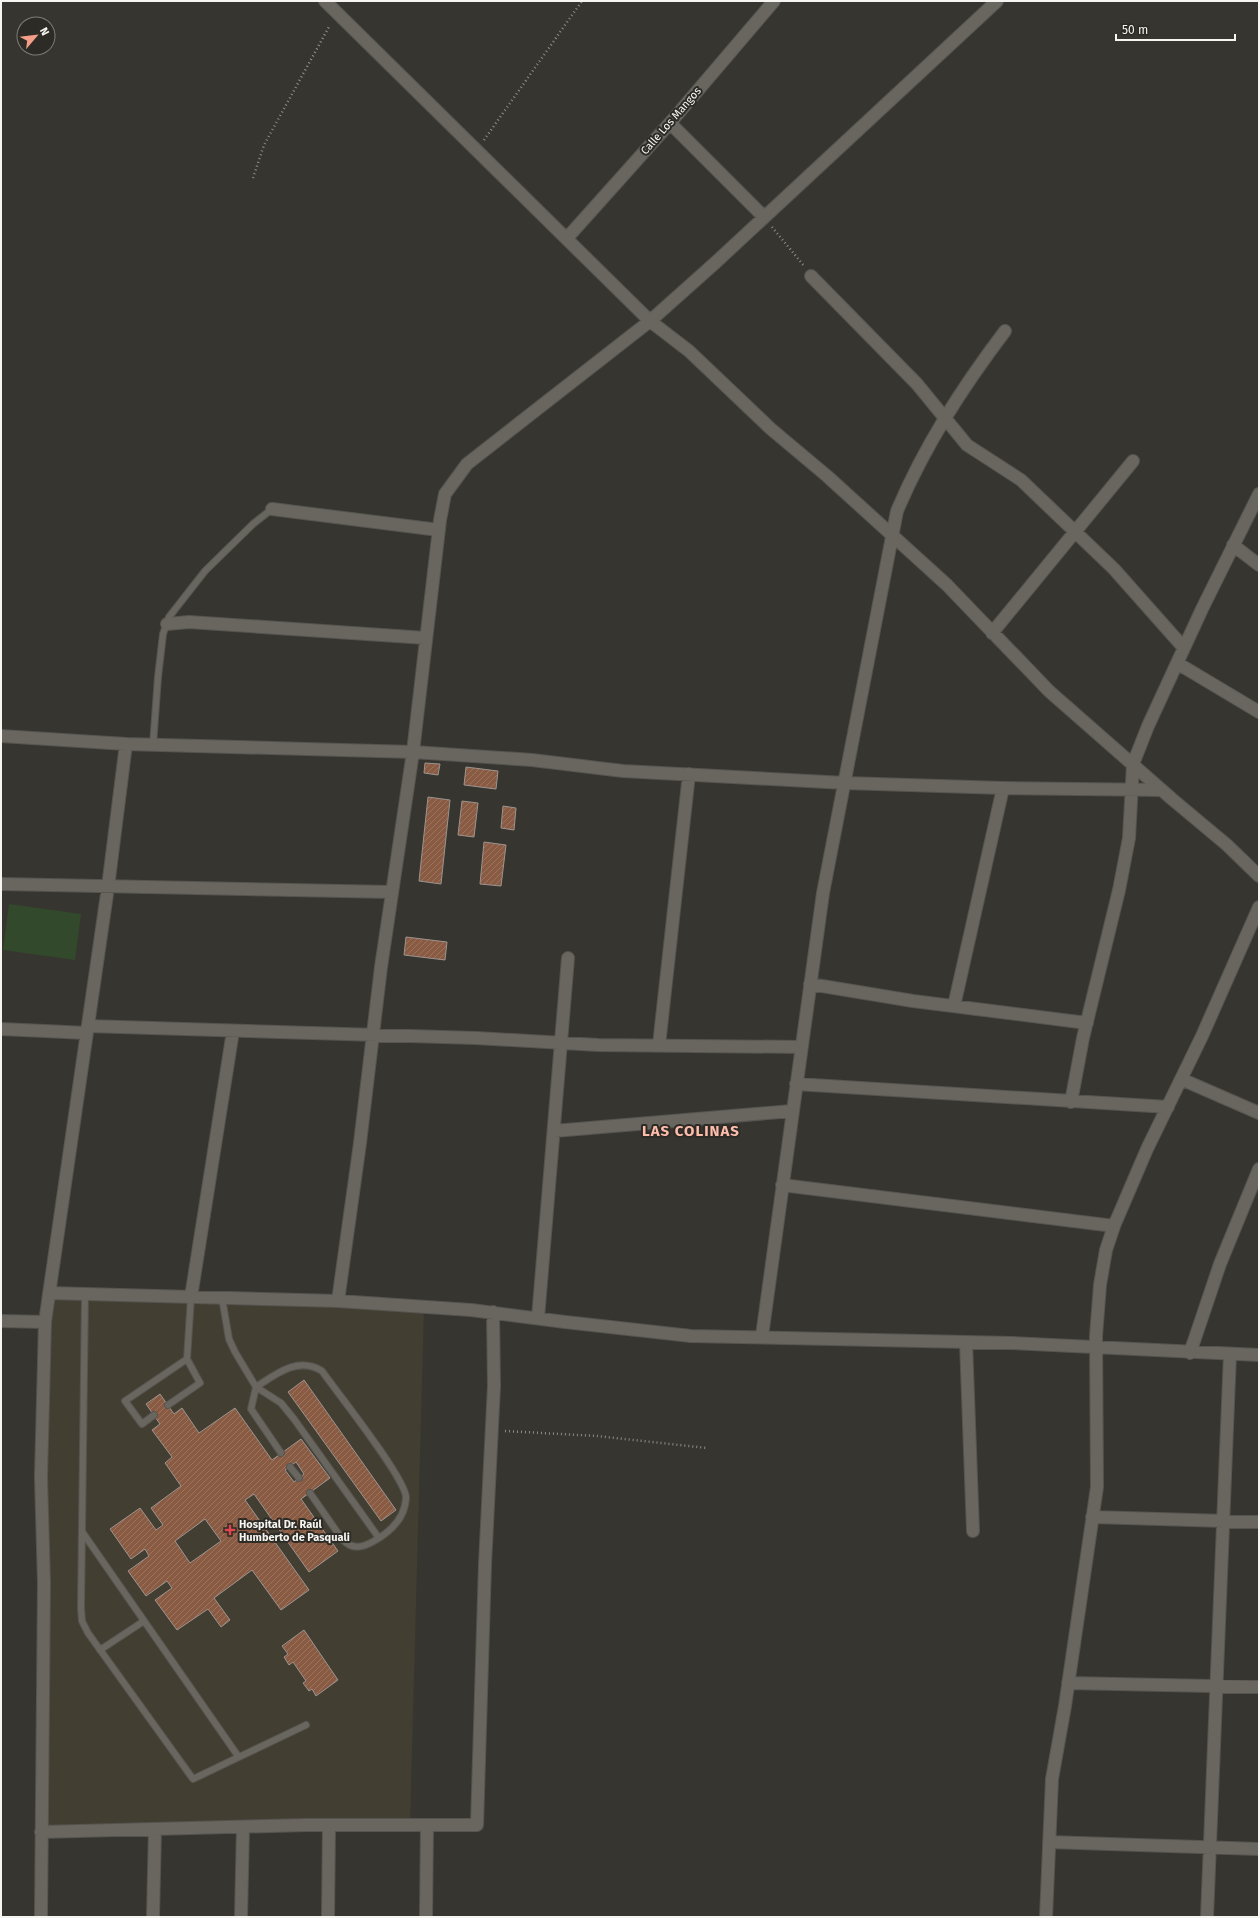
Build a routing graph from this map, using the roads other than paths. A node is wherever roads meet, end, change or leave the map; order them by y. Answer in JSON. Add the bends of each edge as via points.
{"nodes":[{"id":1,"x":325,"y":1,"type":"edge"},
{"id":2,"x":774,"y":1,"type":"edge"},
{"id":3,"x":998,"y":1,"type":"edge"},
{"id":4,"x":670,"y":123,"type":"junction"},
{"id":5,"x":764,"y":217,"type":"junction"},
{"id":6,"x":566,"y":238,"type":"junction"},
{"id":7,"x":811,"y":276,"type":"road end"},
{"id":8,"x":650,"y":321,"type":"junction"},
{"id":9,"x":1005,"y":330,"type":"dead end"},
{"id":10,"x":944,"y":417,"type":"junction"},
{"id":11,"x":1133,"y":461,"type":"dead end"},
{"id":12,"x":1259,"y":494,"type":"edge"},
{"id":13,"x":272,"y":509,"type":"joint"},
{"id":14,"x":439,"y":530,"type":"junction"},
{"id":15,"x":1074,"y":532,"type":"junction"},
{"id":16,"x":891,"y":535,"type":"junction"},
{"id":17,"x":1234,"y":545,"type":"junction"},
{"id":18,"x":1259,"y":565,"type":"edge"},
{"id":19,"x":167,"y":624,"type":"junction"},
{"id":20,"x":992,"y":633,"type":"junction"},
{"id":21,"x":426,"y":638,"type":"junction"},
{"id":22,"x":1184,"y":648,"type":"junction"},
{"id":23,"x":1177,"y":663,"type":"junction"},
{"id":24,"x":1259,"y":712,"type":"edge"},
{"id":25,"x":1,"y":736,"type":"edge"},
{"id":26,"x":126,"y":744,"type":"junction"},
{"id":27,"x":153,"y":745,"type":"junction"},
{"id":28,"x":413,"y":752,"type":"junction"},
{"id":29,"x":1134,"y":764,"type":"junction"},
{"id":30,"x":689,"y":774,"type":"junction"},
{"id":31,"x":845,"y":783,"type":"junction"},
{"id":32,"x":1003,"y":788,"type":"junction"},
{"id":33,"x":1133,"y":789,"type":"junction"},
{"id":34,"x":1162,"y":790,"type":"junction"},
{"id":35,"x":1259,"y":876,"type":"edge"},
{"id":36,"x":1,"y":884,"type":"edge"},
{"id":37,"x":108,"y":887,"type":"junction"},
{"id":38,"x":392,"y":892,"type":"junction"},
{"id":39,"x":1259,"y":907,"type":"edge"},
{"id":40,"x":568,"y":958,"type":"dead end"},
{"id":41,"x":810,"y":984,"type":"junction"},
{"id":42,"x":954,"y":1006,"type":"junction"},
{"id":43,"x":1087,"y":1023,"type":"junction"},
{"id":44,"x":1,"y":1029,"type":"edge"},
{"id":45,"x":88,"y":1029,"type":"junction"},
{"id":46,"x":233,"y":1031,"type":"junction"},
{"id":47,"x":373,"y":1036,"type":"junction"},
{"id":48,"x":562,"y":1043,"type":"junction"},
{"id":49,"x":659,"y":1045,"type":"junction"},
{"id":50,"x":800,"y":1047,"type":"junction"},
{"id":51,"x":1181,"y":1079,"type":"junction"},
{"id":52,"x":796,"y":1084,"type":"junction"},
{"id":53,"x":1071,"y":1102,"type":"junction"},
{"id":54,"x":1168,"y":1107,"type":"junction"},
{"id":55,"x":792,"y":1111,"type":"junction"},
{"id":56,"x":1259,"y":1113,"type":"edge"},
{"id":57,"x":554,"y":1131,"type":"junction"},
{"id":58,"x":1259,"y":1169,"type":"edge"},
{"id":59,"x":782,"y":1185,"type":"junction"},
{"id":60,"x":1114,"y":1226,"type":"junction"},
{"id":61,"x":49,"y":1293,"type":"junction"},
{"id":62,"x":85,"y":1294,"type":"junction"},
{"id":63,"x":191,"y":1297,"type":"junction"},
{"id":64,"x":222,"y":1298,"type":"junction"},
{"id":65,"x":338,"y":1301,"type":"junction"},
{"id":66,"x":494,"y":1312,"type":"junction"},
{"id":67,"x":538,"y":1318,"type":"junction"},
{"id":68,"x":1,"y":1321,"type":"edge"},
{"id":69,"x":45,"y":1322,"type":"junction"},
{"id":70,"x":762,"y":1336,"type":"junction"},
{"id":71,"x":966,"y":1342,"type":"junction"},
{"id":72,"x":1096,"y":1348,"type":"junction"},
{"id":73,"x":1190,"y":1353,"type":"junction"},
{"id":74,"x":1230,"y":1354,"type":"junction"},
{"id":75,"x":1259,"y":1355,"type":"edge"},
{"id":76,"x":187,"y":1358,"type":"junction"},
{"id":77,"x":256,"y":1387,"type":"junction"},
{"id":78,"x":168,"y":1405,"type":"dead end"},
{"id":79,"x":154,"y":1415,"type":"dead end"},
{"id":80,"x":281,"y":1453,"type":"dead end"},
{"id":81,"x":290,"y":1466,"type":"dead end"},
{"id":82,"x":299,"y":1478,"type":"dead end"},
{"id":83,"x":310,"y":1493,"type":"dead end"},
{"id":84,"x":1092,"y":1517,"type":"junction"},
{"id":85,"x":1223,"y":1520,"type":"junction"},
{"id":86,"x":1259,"y":1522,"type":"edge"},
{"id":87,"x":973,"y":1531,"type":"dead end"},
{"id":88,"x":83,"y":1533,"type":"junction"},
{"id":89,"x":379,"y":1538,"type":"junction"},
{"id":90,"x":144,"y":1621,"type":"junction"},
{"id":91,"x":100,"y":1650,"type":"junction"},
{"id":92,"x":1068,"y":1683,"type":"junction"},
{"id":93,"x":1216,"y":1686,"type":"junction"},
{"id":94,"x":1259,"y":1687,"type":"edge"},
{"id":95,"x":306,"y":1725,"type":"dead end"},
{"id":96,"x":238,"y":1756,"type":"junction"},
{"id":97,"x":329,"y":1825,"type":"junction"},
{"id":98,"x":427,"y":1825,"type":"junction"},
{"id":99,"x":243,"y":1827,"type":"junction"},
{"id":100,"x":155,"y":1829,"type":"junction"},
{"id":101,"x":41,"y":1832,"type":"junction"},
{"id":102,"x":1049,"y":1842,"type":"junction"},
{"id":103,"x":1209,"y":1847,"type":"junction"},
{"id":104,"x":1259,"y":1849,"type":"edge"},
{"id":105,"x":41,"y":1917,"type":"edge"},
{"id":106,"x":153,"y":1917,"type":"edge"},
{"id":107,"x":241,"y":1917,"type":"edge"},
{"id":108,"x":328,"y":1917,"type":"edge"},
{"id":109,"x":426,"y":1917,"type":"edge"},
{"id":110,"x":1046,"y":1917,"type":"edge"},
{"id":111,"x":1207,"y":1917,"type":"edge"}],
"edges":[{"from":1,"to":6,"type":"street"},
{"from":2,"to":4,"type":"street","name":"Calle Los Mangos"},
{"from":3,"to":5,"type":"street"},
{"from":4,"to":5,"type":"street"},
{"from":4,"to":6,"type":"street","name":"Calle Los Mangos"},
{"from":5,"to":8,"type":"street"},
{"from":6,"to":8,"type":"street"},
{"from":7,"to":10,"type":"street","via":[[917,384]]},
{"from":8,"to":14,"type":"street","via":[[467,464],[445,494]]},
{"from":8,"to":16,"type":"street","via":[[689,351],[771,429]]},
{"from":9,"to":10,"type":"street"},
{"from":10,"to":15,"type":"street","via":[[967,445],[1021,480]]},
{"from":10,"to":16,"type":"street","via":[[905,493]]},
{"from":11,"to":15,"type":"street"},
{"from":12,"to":17,"type":"street"},
{"from":13,"to":14,"type":"street"},
{"from":13,"to":19,"type":"lane","via":[[205,571]]},
{"from":14,"to":21,"type":"street"},
{"from":15,"to":20,"type":"street"},
{"from":15,"to":22,"type":"street","via":[[1114,570]]},
{"from":16,"to":20,"type":"street","via":[[947,585]]},
{"from":16,"to":31,"type":"street"},
{"from":17,"to":18,"type":"street"},
{"from":17,"to":22,"type":"street"},
{"from":19,"to":21,"type":"street","via":[[189,622]]},
{"from":19,"to":27,"type":"lane","via":[[163,634],[158,677]]},
{"from":20,"to":29,"type":"street","via":[[1049,691]]},
{"from":21,"to":28,"type":"street"},
{"from":22,"to":23,"type":"street"},
{"from":23,"to":24,"type":"street"},
{"from":23,"to":29,"type":"street","via":[[1148,726]]},
{"from":25,"to":26,"type":"street"},
{"from":26,"to":27,"type":"street"},
{"from":26,"to":37,"type":"street"},
{"from":27,"to":28,"type":"street"},
{"from":28,"to":30,"type":"street","via":[[532,760],[624,771]]},
{"from":28,"to":38,"type":"street"},
{"from":29,"to":33,"type":"street"},
{"from":29,"to":34,"type":"street"},
{"from":30,"to":31,"type":"street"},
{"from":30,"to":49,"type":"street"},
{"from":31,"to":32,"type":"street"},
{"from":31,"to":41,"type":"street","via":[[823,893]]},
{"from":32,"to":33,"type":"street"},
{"from":32,"to":42,"type":"street"},
{"from":33,"to":34,"type":"street"},
{"from":33,"to":43,"type":"street","via":[[1129,838],[1120,890]]},
{"from":34,"to":35,"type":"street"},
{"from":36,"to":37,"type":"street"},
{"from":37,"to":38,"type":"street"},
{"from":37,"to":45,"type":"street"},
{"from":38,"to":47,"type":"street"},
{"from":39,"to":51,"type":"street"},
{"from":40,"to":48,"type":"street"},
{"from":41,"to":42,"type":"street"},
{"from":41,"to":50,"type":"street"},
{"from":42,"to":43,"type":"street"},
{"from":43,"to":53,"type":"street"},
{"from":44,"to":45,"type":"street"},
{"from":45,"to":46,"type":"street"},
{"from":45,"to":61,"type":"street"},
{"from":46,"to":47,"type":"street"},
{"from":46,"to":63,"type":"street"},
{"from":47,"to":48,"type":"street"},
{"from":47,"to":65,"type":"street"},
{"from":48,"to":49,"type":"street"},
{"from":48,"to":57,"type":"street"},
{"from":49,"to":50,"type":"street"},
{"from":50,"to":52,"type":"street"},
{"from":51,"to":54,"type":"street"},
{"from":51,"to":56,"type":"street"},
{"from":52,"to":53,"type":"street"},
{"from":52,"to":55,"type":"street"},
{"from":53,"to":54,"type":"street"},
{"from":54,"to":60,"type":"street"},
{"from":55,"to":57,"type":"street"},
{"from":55,"to":59,"type":"street"},
{"from":57,"to":67,"type":"street"},
{"from":58,"to":73,"type":"street","via":[[1220,1264]]},
{"from":59,"to":60,"type":"street"},
{"from":59,"to":70,"type":"street"},
{"from":60,"to":72,"type":"street","via":[[1106,1250],[1100,1285]]},
{"from":61,"to":62,"type":"street"},
{"from":61,"to":69,"type":"street"},
{"from":62,"to":63,"type":"street"},
{"from":62,"to":88,"type":"lane"},
{"from":63,"to":64,"type":"street"},
{"from":63,"to":76,"type":"lane"},
{"from":64,"to":65,"type":"street"},
{"from":64,"to":77,"type":"lane","via":[[229,1339]]},
{"from":65,"to":66,"type":"street"},
{"from":66,"to":67,"type":"street"},
{"from":66,"to":98,"type":"street","via":[[493,1431],[477,1825]]},
{"from":67,"to":70,"type":"street","via":[[691,1336]]},
{"from":68,"to":69,"type":"street"},
{"from":69,"to":101,"type":"street","via":[[41,1477],[44,1583]]},
{"from":70,"to":71,"type":"street"},
{"from":71,"to":72,"type":"street"},
{"from":71,"to":87,"type":"street"},
{"from":72,"to":73,"type":"street"},
{"from":72,"to":84,"type":"street","via":[[1097,1488]]},
{"from":73,"to":74,"type":"street"},
{"from":74,"to":75,"type":"street"},
{"from":74,"to":85,"type":"street"},
{"from":76,"to":78,"type":"lane","via":[[200,1383]]},
{"from":76,"to":79,"type":"lane","via":[[125,1401],[142,1424]]},
{"from":77,"to":80,"type":"lane","via":[[251,1409]]},
{"from":77,"to":89,"type":"lane","via":[[281,1403]]},
{"from":77,"to":89,"type":"lane","via":[[291,1366],[304,1365],[322,1371],[402,1485],[406,1497],[403,1510],[393,1527]]},
{"from":81,"to":82,"type":"lane"},
{"from":83,"to":89,"type":"lane","via":[[348,1546],[366,1545]]},
{"from":84,"to":85,"type":"street"},
{"from":84,"to":92,"type":"street"},
{"from":85,"to":86,"type":"street"},
{"from":85,"to":93,"type":"street"},
{"from":88,"to":90,"type":"lane"},
{"from":88,"to":91,"type":"lane","via":[[82,1621]]},
{"from":90,"to":91,"type":"lane"},
{"from":90,"to":96,"type":"lane"},
{"from":91,"to":96,"type":"lane","via":[[193,1779]]},
{"from":92,"to":93,"type":"street"},
{"from":92,"to":102,"type":"street","via":[[1052,1778]]},
{"from":93,"to":94,"type":"street"},
{"from":93,"to":103,"type":"street"},
{"from":95,"to":96,"type":"lane"},
{"from":97,"to":98,"type":"street"},
{"from":97,"to":99,"type":"street"},
{"from":97,"to":108,"type":"street"},
{"from":98,"to":109,"type":"street"},
{"from":99,"to":100,"type":"street"},
{"from":99,"to":107,"type":"street"},
{"from":100,"to":101,"type":"street"},
{"from":100,"to":106,"type":"street"},
{"from":101,"to":105,"type":"street"},
{"from":102,"to":103,"type":"street"},
{"from":102,"to":110,"type":"street"},
{"from":103,"to":104,"type":"street"},
{"from":103,"to":111,"type":"street"}]}
